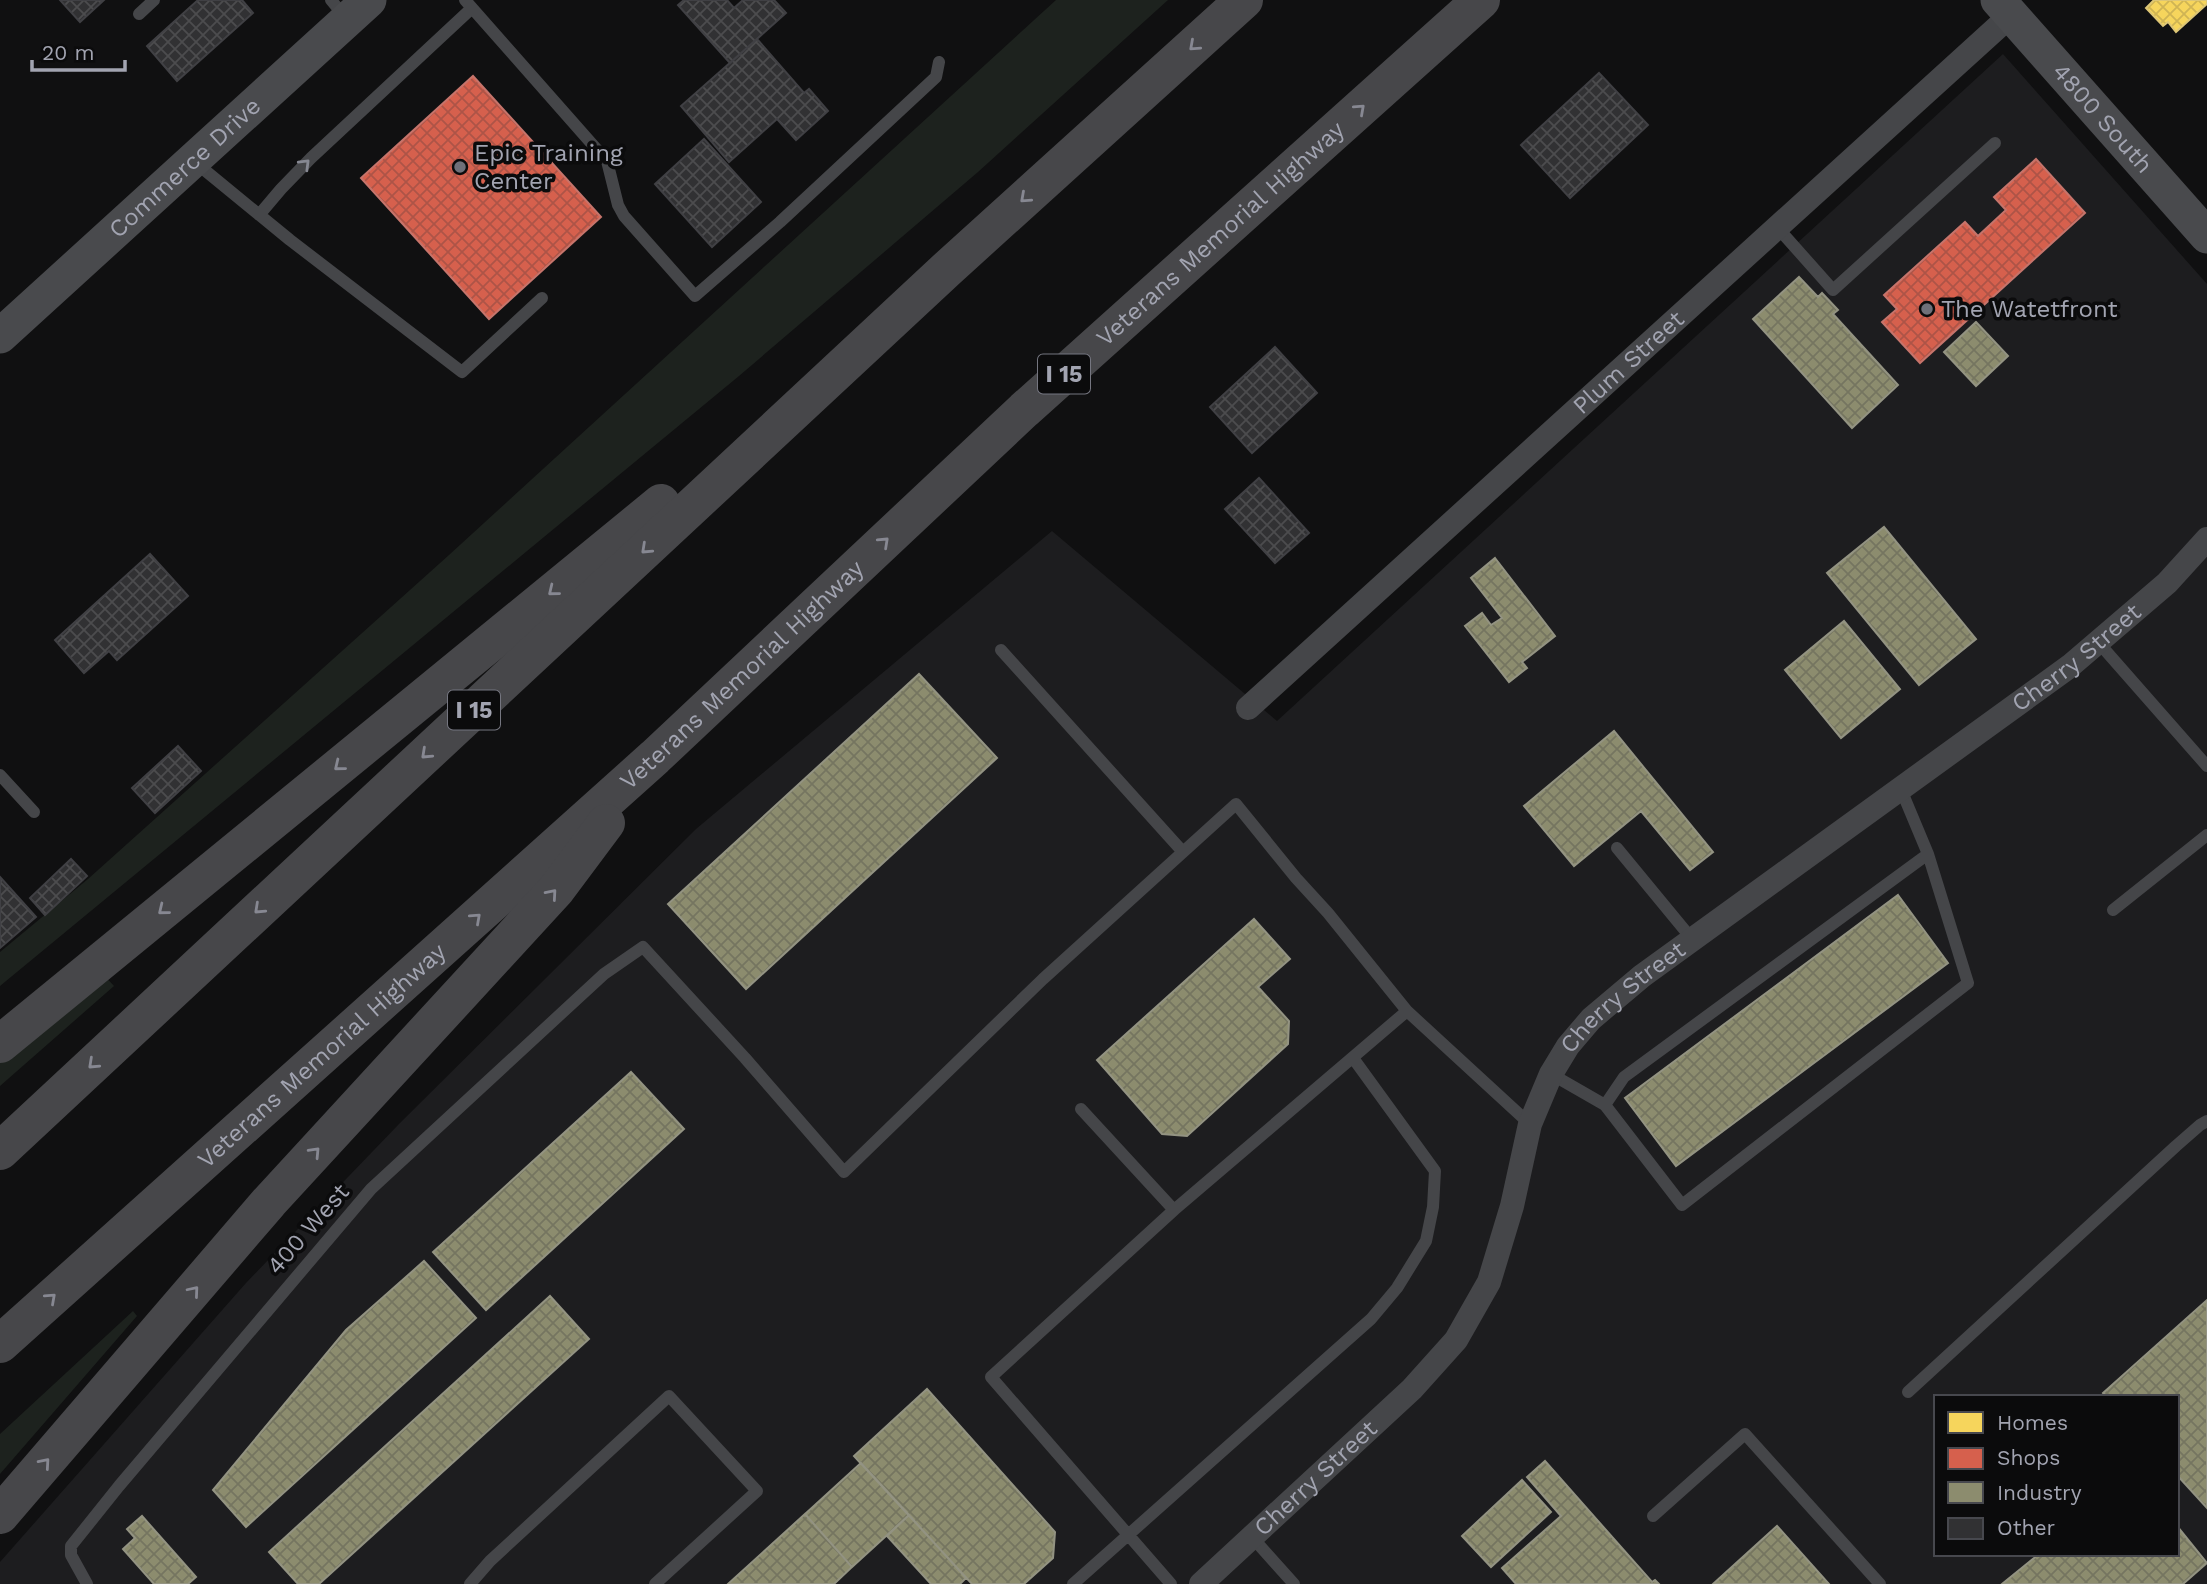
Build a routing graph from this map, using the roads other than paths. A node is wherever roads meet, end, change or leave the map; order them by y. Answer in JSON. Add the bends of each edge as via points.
{"nodes":[{"id":1,"x":155,"y":0,"type":"edge"},
{"id":2,"x":1244,"y":0,"type":"edge"},
{"id":3,"x":1481,"y":0,"type":"edge"},
{"id":4,"x":469,"y":4,"type":"edge"},
{"id":5,"x":349,"y":7,"type":"edge"},
{"id":6,"x":2004,"y":7,"type":"edge"},
{"id":7,"x":139,"y":14,"type":"dead end"},
{"id":8,"x":939,"y":62,"type":"dead end"},
{"id":9,"x":1995,"y":143,"type":"dead end"},
{"id":10,"x":192,"y":160,"type":"junction"},
{"id":11,"x":260,"y":215,"type":"junction"},
{"id":12,"x":1777,"y":227,"type":"junction"},
{"id":13,"x":2207,"y":236,"type":"edge"},
{"id":14,"x":947,"y":269,"type":"junction"},
{"id":15,"x":542,"y":298,"type":"dead end"},
{"id":16,"x":0,"y":336,"type":"edge"},
{"id":17,"x":2207,"y":538,"type":"edge"},
{"id":18,"x":2098,"y":642,"type":"junction"},
{"id":19,"x":1001,"y":650,"type":"dead end"},
{"id":20,"x":1248,"y":708,"type":"dead end"},
{"id":21,"x":655,"y":757,"type":"junction"},
{"id":22,"x":2207,"y":766,"type":"edge"},
{"id":23,"x":0,"y":775,"type":"edge"},
{"id":24,"x":1900,"y":788,"type":"junction"},
{"id":25,"x":34,"y":812,"type":"dead end"},
{"id":26,"x":2207,"y":835,"type":"edge"},
{"id":27,"x":1617,"y":848,"type":"dead end"},
{"id":28,"x":1184,"y":852,"type":"junction"},
{"id":29,"x":1927,"y":855,"type":"junction"},
{"id":30,"x":2113,"y":910,"type":"dead end"},
{"id":31,"x":1692,"y":939,"type":"junction"},
{"id":32,"x":1407,"y":1011,"type":"junction"},
{"id":33,"x":0,"y":1044,"type":"edge"},
{"id":34,"x":1353,"y":1058,"type":"junction"},
{"id":35,"x":1551,"y":1074,"type":"junction"},
{"id":36,"x":1605,"y":1105,"type":"junction"},
{"id":37,"x":1081,"y":1109,"type":"dead end"},
{"id":38,"x":2207,"y":1121,"type":"edge"},
{"id":39,"x":1530,"y":1124,"type":"junction"},
{"id":40,"x":0,"y":1151,"type":"edge"},
{"id":41,"x":1174,"y":1210,"type":"junction"},
{"id":42,"x":0,"y":1344,"type":"edge"},
{"id":43,"x":1908,"y":1392,"type":"dead end"},
{"id":44,"x":0,"y":1515,"type":"edge"},
{"id":45,"x":1653,"y":1516,"type":"dead end"},
{"id":46,"x":1128,"y":1535,"type":"junction"},
{"id":47,"x":1252,"y":1537,"type":"junction"},
{"id":48,"x":87,"y":1584,"type":"edge"},
{"id":49,"x":470,"y":1584,"type":"edge"},
{"id":50,"x":655,"y":1584,"type":"edge"},
{"id":51,"x":1073,"y":1584,"type":"edge"},
{"id":52,"x":1171,"y":1584,"type":"edge"},
{"id":53,"x":1201,"y":1584,"type":"edge"},
{"id":54,"x":1294,"y":1584,"type":"edge"},
{"id":55,"x":1880,"y":1584,"type":"edge"}],
"edges":[{"from":1,"to":7,"type":"lane"},
{"from":2,"to":14,"type":"highway","number":"I 15","one_way":true},
{"from":21,"to":3,"type":"highway","name":"Veterans Memorial Highway","number":"I 15","one_way":true,"via":[[1024,410]]},
{"from":4,"to":8,"type":"lane","via":[[607,161],[624,216],[695,296],[936,77]]},
{"from":11,"to":4,"type":"lane","one_way":true,"via":[[311,158]]},
{"from":5,"to":10,"type":"street","name":"Commerce Drive"},
{"from":6,"to":12,"type":"street","name":"Plum Street"},
{"from":6,"to":13,"type":"street","name":"4800 South"},
{"from":9,"to":12,"type":"lane","via":[[1833,290]]},
{"from":10,"to":11,"type":"lane"},
{"from":10,"to":16,"type":"street","name":"Commerce Drive"},
{"from":11,"to":15,"type":"lane","via":[[463,372]]},
{"from":12,"to":20,"type":"street","name":"Plum Street"},
{"from":14,"to":33,"type":"highway","one_way":true},
{"from":14,"to":40,"type":"highway","number":"I 15","one_way":true},
{"from":17,"to":18,"type":"street","name":"Cherry Street","via":[[2167,583]]},
{"from":18,"to":22,"type":"lane"},
{"from":18,"to":24,"type":"street","name":"Cherry Street"},
{"from":19,"to":28,"type":"lane"},
{"from":42,"to":21,"type":"highway","name":"Veterans Memorial Highway","number":"I 15","one_way":true},
{"from":44,"to":21,"type":"highway","one_way":true,"via":[[269,1202],[556,890]]},
{"from":23,"to":25,"type":"lane"},
{"from":24,"to":29,"type":"lane"},
{"from":24,"to":31,"type":"street","name":"Cherry Street"},
{"from":26,"to":30,"type":"lane"},
{"from":27,"to":31,"type":"lane"},
{"from":28,"to":32,"type":"lane","via":[[1236,804]]},
{"from":28,"to":48,"type":"lane","name":"400 West","via":[[1043,979],[844,1172],[643,947],[604,974],[371,1189],[71,1546]]},
{"from":29,"to":36,"type":"lane","via":[[1624,1077]]},
{"from":29,"to":36,"type":"lane","via":[[1968,983],[1682,1205]]},
{"from":31,"to":35,"type":"street","name":"Cherry Street","via":[[1591,1019]]},
{"from":32,"to":34,"type":"lane"},
{"from":32,"to":39,"type":"lane"},
{"from":34,"to":41,"type":"lane"},
{"from":34,"to":46,"type":"lane","via":[[1435,1171],[1426,1241],[1371,1319]]},
{"from":35,"to":36,"type":"lane"},
{"from":35,"to":39,"type":"street","name":"Cherry Street"},
{"from":37,"to":41,"type":"lane"},
{"from":38,"to":43,"type":"lane"},
{"from":39,"to":47,"type":"street","name":"Cherry Street","via":[[1489,1282],[1456,1340],[1412,1389]]},
{"from":41,"to":46,"type":"lane","via":[[991,1377]]},
{"from":45,"to":55,"type":"lane","via":[[1745,1434]]},
{"from":46,"to":51,"type":"lane"},
{"from":46,"to":52,"type":"lane"},
{"from":47,"to":53,"type":"street","name":"Cherry Street"},
{"from":47,"to":54,"type":"lane"},
{"from":49,"to":50,"type":"lane","via":[[670,1396],[757,1490]]}]}
